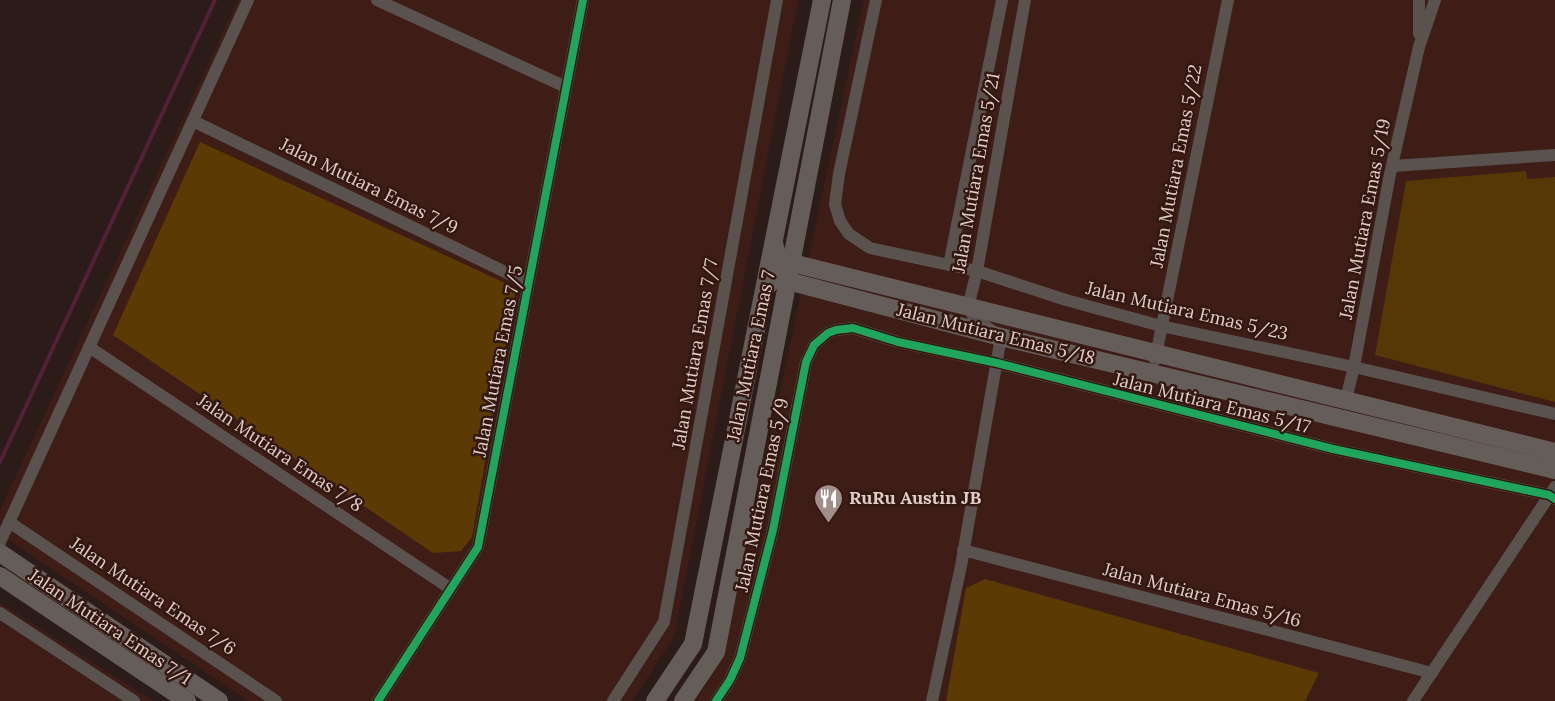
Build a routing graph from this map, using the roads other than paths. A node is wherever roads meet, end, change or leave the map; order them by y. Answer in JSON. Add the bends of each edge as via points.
{"nodes":[{"id":1,"x":248,"y":0,"type":"edge"},
{"id":2,"x":377,"y":0,"type":"edge"},
{"id":3,"x":583,"y":0,"type":"edge"},
{"id":4,"x":777,"y":0,"type":"edge"},
{"id":5,"x":822,"y":0,"type":"edge"},
{"id":6,"x":843,"y":0,"type":"edge"},
{"id":7,"x":876,"y":0,"type":"edge"},
{"id":8,"x":1002,"y":0,"type":"edge"},
{"id":9,"x":1025,"y":0,"type":"edge"},
{"id":10,"x":1228,"y":0,"type":"edge"},
{"id":11,"x":1419,"y":0,"type":"edge"},
{"id":12,"x":1435,"y":0,"type":"edge"},
{"id":13,"x":1419,"y":47,"type":"junction"},
{"id":14,"x":566,"y":87,"type":"junction"},
{"id":15,"x":193,"y":121,"type":"junction"},
{"id":16,"x":1555,"y":155,"type":"edge"},
{"id":17,"x":1393,"y":166,"type":"junction"},
{"id":18,"x":774,"y":243,"type":"junction"},
{"id":19,"x":949,"y":265,"type":"junction"},
{"id":20,"x":977,"y":271,"type":"junction"},
{"id":21,"x":788,"y":272,"type":"junction"},
{"id":22,"x":528,"y":283,"type":"junction"},
{"id":23,"x":765,"y":288,"type":"junction"},
{"id":24,"x":968,"y":307,"type":"junction"},
{"id":25,"x":1161,"y":326,"type":"junction"},
{"id":26,"x":863,"y":330,"type":"joint"},
{"id":27,"x":1001,"y":337,"type":"junction"},
{"id":28,"x":88,"y":347,"type":"junction"},
{"id":29,"x":1156,"y":355,"type":"junction"},
{"id":30,"x":997,"y":363,"type":"junction"},
{"id":31,"x":1354,"y":367,"type":"junction"},
{"id":32,"x":1152,"y":374,"type":"junction"},
{"id":33,"x":1346,"y":399,"type":"junction"},
{"id":34,"x":1555,"y":414,"type":"edge"},
{"id":35,"x":1555,"y":452,"type":"edge"},
{"id":36,"x":1555,"y":470,"type":"edge"},
{"id":37,"x":1553,"y":494,"type":"edge"},
{"id":38,"x":9,"y":522,"type":"junction"},
{"id":39,"x":0,"y":542,"type":"edge"},
{"id":40,"x":963,"y":550,"type":"junction"},
{"id":41,"x":0,"y":553,"type":"edge"},
{"id":42,"x":0,"y":576,"type":"edge"},
{"id":43,"x":451,"y":589,"type":"junction"},
{"id":44,"x":0,"y":613,"type":"edge"},
{"id":45,"x":1432,"y":673,"type":"junction"},
{"id":46,"x":134,"y":701,"type":"edge"},
{"id":47,"x":187,"y":701,"type":"edge"},
{"id":48,"x":219,"y":701,"type":"edge"},
{"id":49,"x":276,"y":701,"type":"edge"},
{"id":50,"x":378,"y":701,"type":"edge"},
{"id":51,"x":613,"y":701,"type":"edge"},
{"id":52,"x":655,"y":701,"type":"edge"},
{"id":53,"x":683,"y":701,"type":"edge"},
{"id":54,"x":716,"y":701,"type":"edge"},
{"id":55,"x":932,"y":701,"type":"edge"},
{"id":56,"x":1413,"y":701,"type":"edge"}],
"edges":[{"from":1,"to":15,"type":"street"},
{"from":2,"to":14,"type":"street"},
{"from":3,"to":14,"type":"street","name":"Jalan Mutiara Emas 7/5"},
{"from":4,"to":51,"type":"street","name":"Jalan Mutiara Emas 7/7","via":[[665,619]]},
{"from":5,"to":18,"type":"street","name":"Jalan Mutiara Emas 7"},
{"from":6,"to":21,"type":"street","name":"Jalan Mutiara Emas 7"},
{"from":7,"to":19,"type":"street","name":"Jalan Mutiara Emas 5/23","via":[[835,204],[843,227],[862,244]]},
{"from":8,"to":19,"type":"street"},
{"from":9,"to":20,"type":"street","name":"Jalan Mutiara Emas 5/21"},
{"from":10,"to":25,"type":"street","name":"Jalan Mutiara Emas 5/22"},
{"from":11,"to":13,"type":"street","name":"Jalan Mutiara Emas 5/19"},
{"from":12,"to":13,"type":"street","name":"Jalan Mutiara Emas 5/19"},
{"from":13,"to":17,"type":"street","name":"Jalan Mutiara Emas 5/19"},
{"from":14,"to":22,"type":"street","name":"Jalan Mutiara Emas 7/5"},
{"from":15,"to":22,"type":"street","name":"Jalan Mutiara Emas 7/9"},
{"from":15,"to":28,"type":"street"},
{"from":16,"to":17,"type":"street"},
{"from":17,"to":31,"type":"street","name":"Jalan Mutiara Emas 5/19"},
{"from":18,"to":21,"type":"street"},
{"from":18,"to":23,"type":"street","name":"Jalan Mutiara Emas 7"},
{"from":19,"to":20,"type":"street","name":"Jalan Mutiara Emas 5/23"},
{"from":20,"to":24,"type":"street","name":"Jalan Mutiara Emas 5/21"},
{"from":20,"to":25,"type":"street","name":"Jalan Mutiara Emas 5/23"},
{"from":21,"to":23,"type":"street"},
{"from":21,"to":24,"type":"street","name":"Jalan Mutiara Emas 5/18"},
{"from":21,"to":27,"type":"street","name":"Jalan Mutiara Emas 5/18"},
{"from":21,"to":53,"type":"street","name":"Jalan Mutiara Emas 7","via":[[716,652]]},
{"from":22,"to":43,"type":"street","name":"Jalan Mutiara Emas 7/5","via":[[478,547]]},
{"from":23,"to":52,"type":"street","name":"Jalan Mutiara Emas 7","via":[[693,644]]},
{"from":24,"to":27,"type":"street","via":[[975,320]]},
{"from":24,"to":29,"type":"street","name":"Jalan Mutiara Emas 5/18"},
{"from":25,"to":29,"type":"street","name":"Jalan Mutiara Emas 5/22"},
{"from":25,"to":31,"type":"street","name":"Jalan Mutiara Emas 5/23"},
{"from":26,"to":30,"type":"street","name":"Jalan Mutiara Emas 5/17","via":[[898,342]]},
{"from":26,"to":54,"type":"street","name":"Jalan Mutiara Emas 5/9","via":[[845,328],[828,333],[809,352],[773,530],[741,654]]},
{"from":27,"to":30,"type":"street"},
{"from":27,"to":32,"type":"street","name":"Jalan Mutiara Emas 5/18"},
{"from":28,"to":38,"type":"street"},
{"from":28,"to":43,"type":"street","name":"Jalan Mutiara Emas 7/8"},
{"from":29,"to":32,"type":"street","name":"Jalan Mutiara Emas 5/22"},
{"from":29,"to":33,"type":"street","name":"Jalan Mutiara Emas 5/18"},
{"from":30,"to":37,"type":"street","name":"Jalan Mutiara Emas 5/17","via":[[1333,449]]},
{"from":30,"to":40,"type":"street"},
{"from":31,"to":33,"type":"street","name":"Jalan Mutiara Emas 5/19"},
{"from":31,"to":34,"type":"street","name":"Jalan Mutiara Emas 5/23"},
{"from":32,"to":36,"type":"street","name":"Jalan Mutiara Emas 5/18"},
{"from":33,"to":35,"type":"street","name":"Jalan Mutiara Emas 5/18"},
{"from":37,"to":45,"type":"street"},
{"from":38,"to":39,"type":"street"},
{"from":38,"to":49,"type":"street","name":"Jalan Mutiara Emas 7/6"},
{"from":40,"to":45,"type":"street","name":"Jalan Mutiara Emas 5/16"},
{"from":40,"to":55,"type":"street"},
{"from":41,"to":48,"type":"street","name":"Jalan Mutiara Emas 7/1"},
{"from":42,"to":47,"type":"street","name":"Jalan Mutiara Emas 7/1"},
{"from":43,"to":50,"type":"street","name":"Jalan Mutiara Emas 7/5"},
{"from":44,"to":46,"type":"street"},
{"from":45,"to":56,"type":"street"}]}
